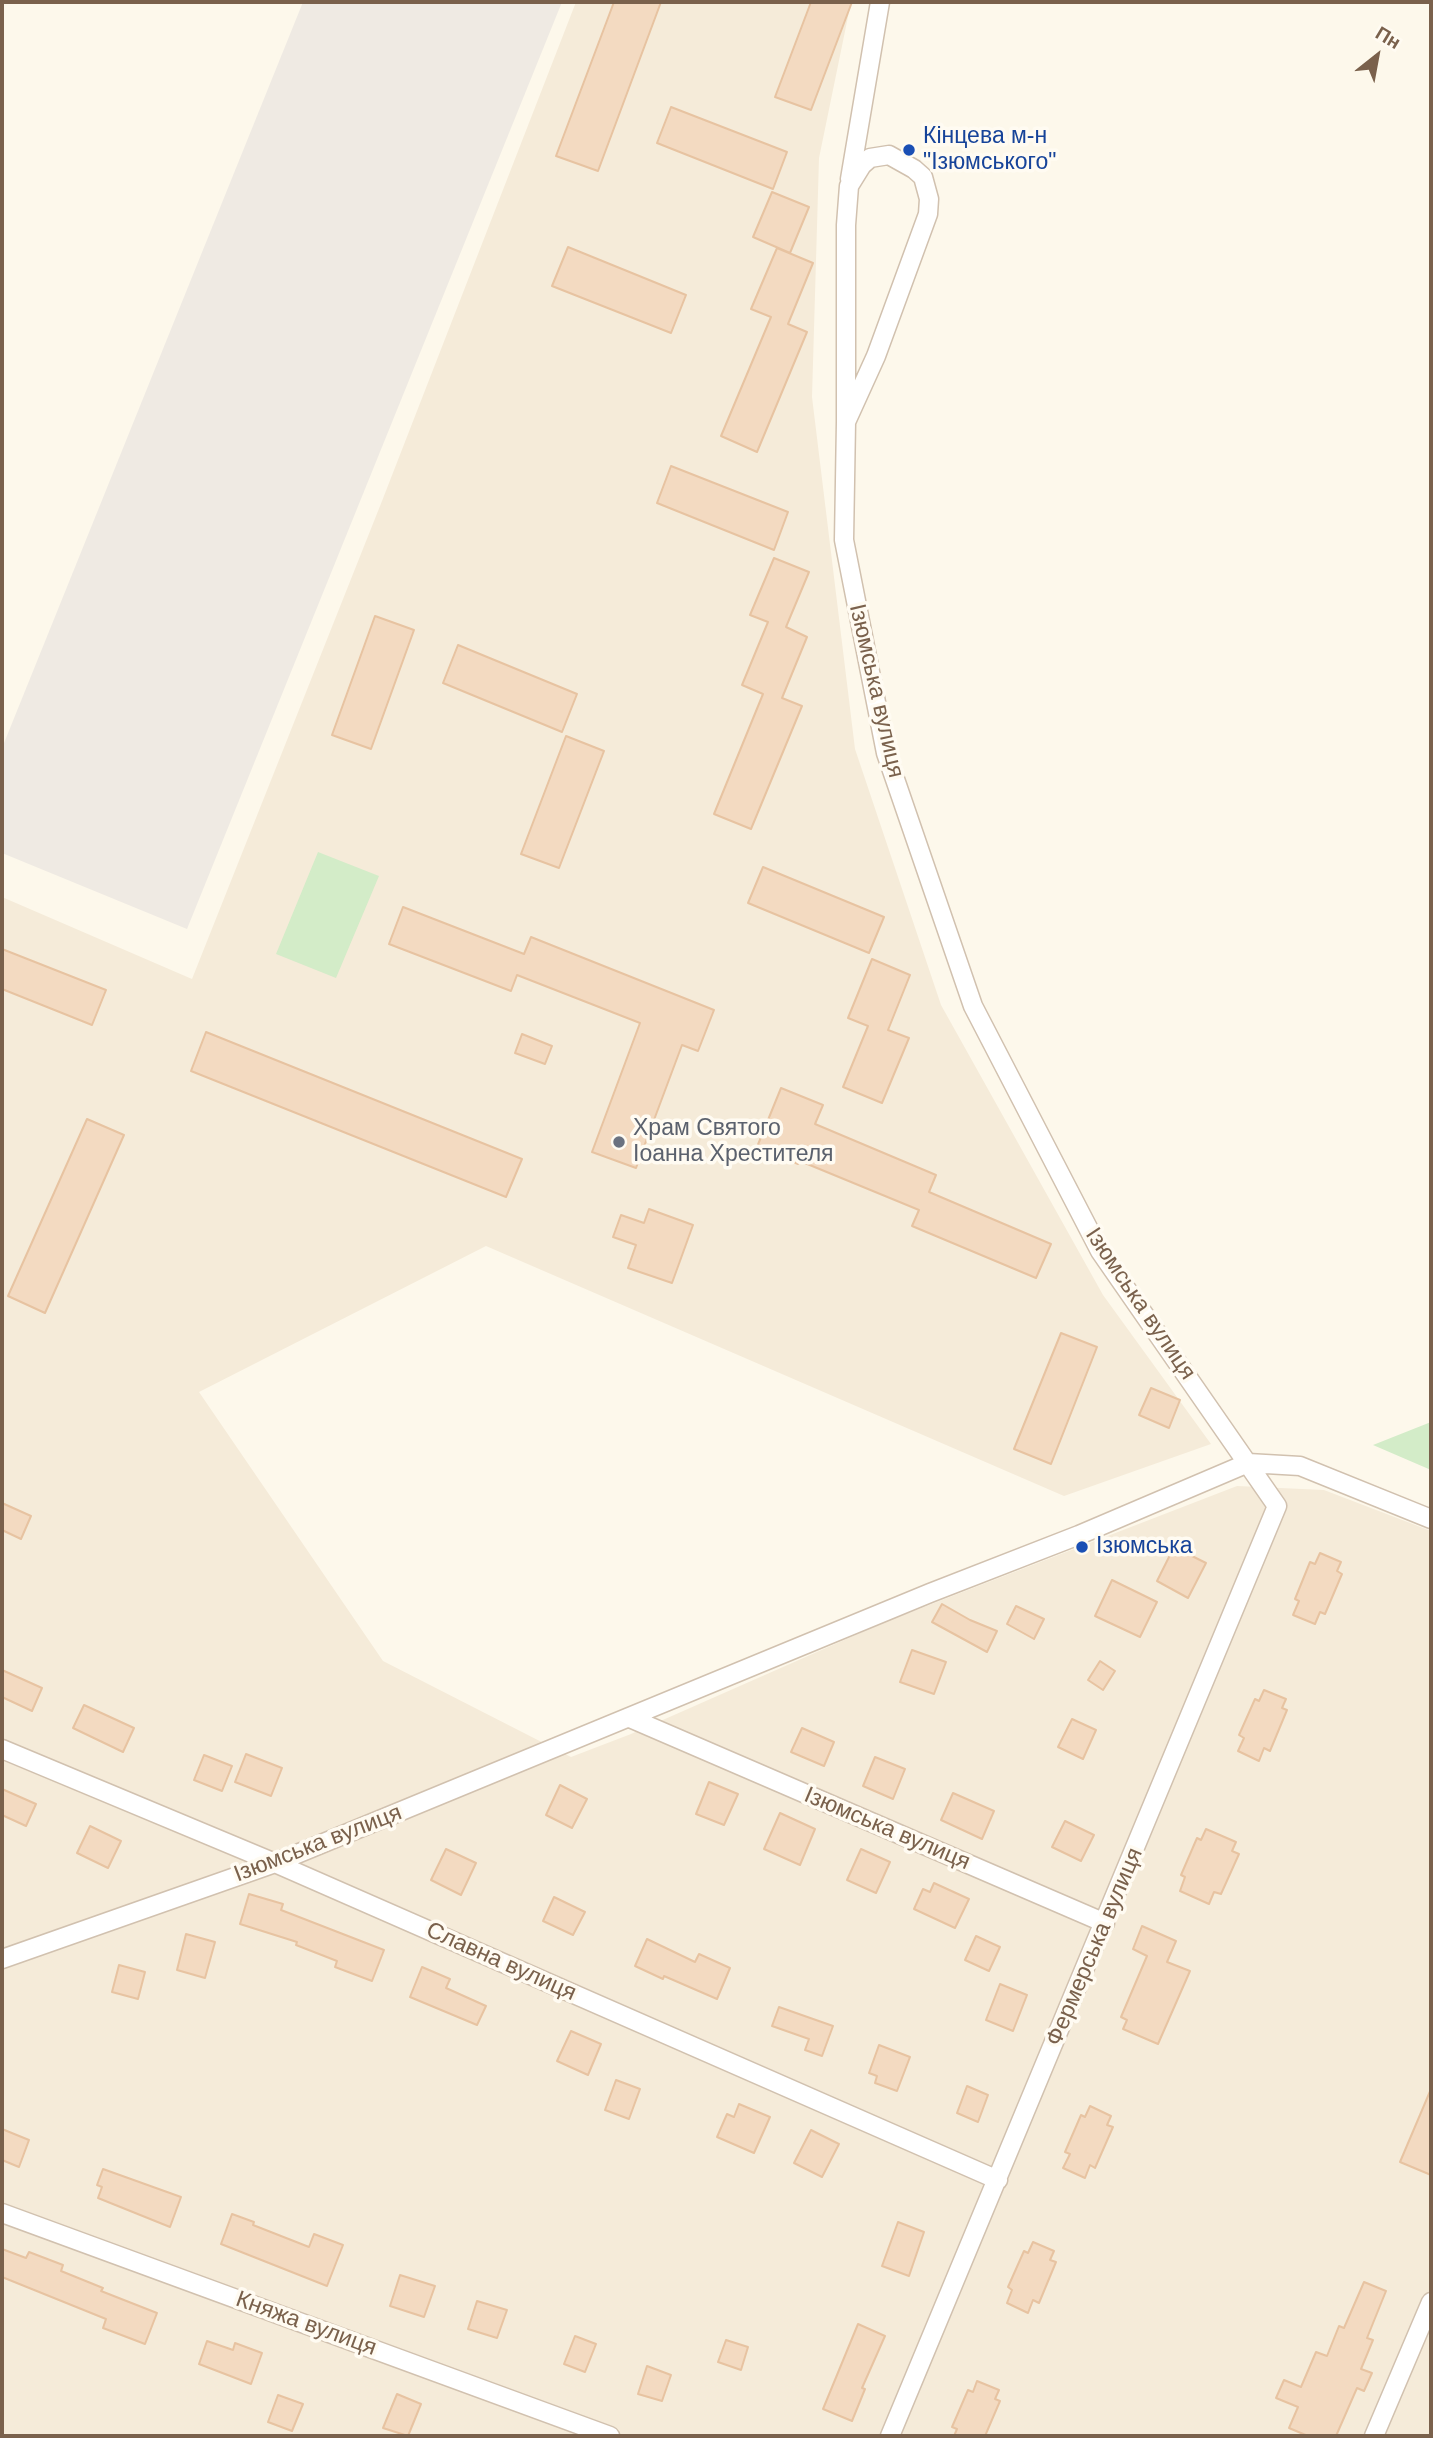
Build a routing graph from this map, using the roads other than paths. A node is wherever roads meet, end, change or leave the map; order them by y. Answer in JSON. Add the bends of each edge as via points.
{"nodes":[{"id":1,"x":880,"y":2,"type":"edge"},
{"id":2,"x":849,"y":186,"type":"junction"},
{"id":3,"x":845,"y":422,"type":"junction"},
{"id":4,"x":1248,"y":1463,"type":"junction"},
{"id":5,"x":1431,"y":1519,"type":"edge"},
{"id":6,"x":631,"y":1718,"type":"junction"},
{"id":7,"x":2,"y":1749,"type":"edge"},
{"id":8,"x":275,"y":1863,"type":"junction"},
{"id":9,"x":1105,"y":1923,"type":"junction"},
{"id":10,"x":2,"y":1959,"type":"edge"},
{"id":11,"x":998,"y":2180,"type":"junction"},
{"id":12,"x":2,"y":2213,"type":"edge"},
{"id":13,"x":1431,"y":2302,"type":"edge"},
{"id":14,"x":610,"y":2436,"type":"edge"},
{"id":15,"x":890,"y":2436,"type":"edge"},
{"id":16,"x":1374,"y":2436,"type":"edge"}],
"edges":[{"from":1,"to":2,"type":"street"},
{"from":2,"to":3,"type":"street","name":"Ізюмська вулиця"},
{"from":2,"to":3,"type":"street","name":"Ізюмська вулиця","via":[[870,158],[888,155],[923,177],[929,199],[924,225],[876,356]]},
{"from":3,"to":4,"type":"street","name":"Ізюмська вулиця","via":[[844,540],[886,752],[973,1006],[1100,1251]]},
{"from":4,"to":5,"type":"street","via":[[1300,1466]]},
{"from":4,"to":6,"type":"street","name":"Ізюмська вулиця"},
{"from":4,"to":9,"type":"street","name":"Фермерська вулиця","via":[[1277,1506]]},
{"from":6,"to":8,"type":"street","name":"Ізюмська вулиця"},
{"from":6,"to":9,"type":"street","name":"Ізюмська вулиця"},
{"from":7,"to":8,"type":"street","name":"Славна вулиця"},
{"from":8,"to":10,"type":"street","name":"Ізюмська вулиця"},
{"from":8,"to":11,"type":"street","name":"Славна вулиця"},
{"from":9,"to":11,"type":"street","name":"Фермерська вулиця"},
{"from":11,"to":15,"type":"street","name":"Фермерська вулиця"},
{"from":12,"to":14,"type":"street","name":"Княжа вулиця"},
{"from":13,"to":16,"type":"street"}]}
